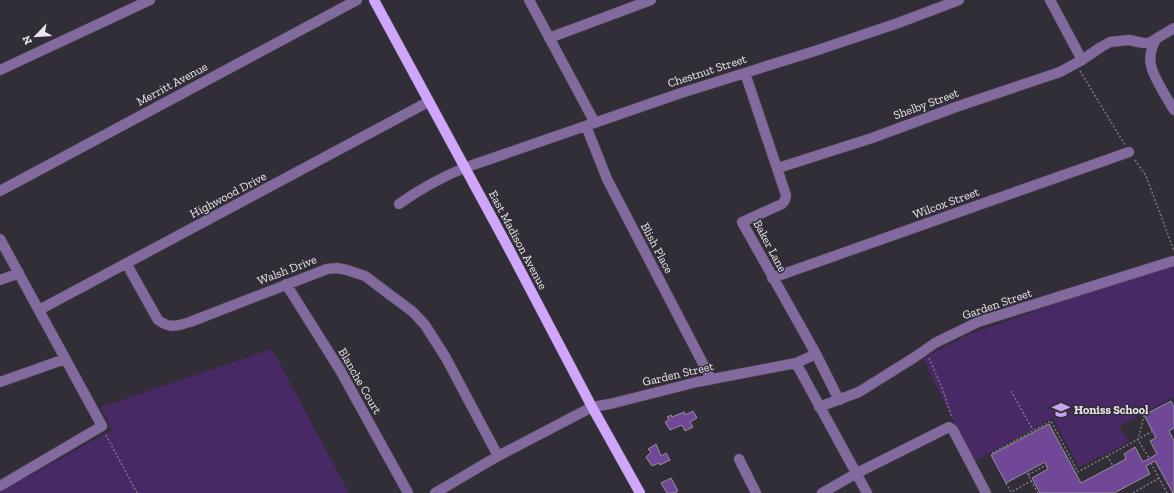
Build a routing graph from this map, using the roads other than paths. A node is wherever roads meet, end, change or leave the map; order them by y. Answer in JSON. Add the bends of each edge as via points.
{"nodes":[{"id":1,"x":150,"y":0,"type":"edge"},
{"id":2,"x":357,"y":0,"type":"edge"},
{"id":3,"x":374,"y":0,"type":"edge"},
{"id":4,"x":529,"y":0,"type":"edge"},
{"id":5,"x":651,"y":0,"type":"edge"},
{"id":6,"x":959,"y":0,"type":"edge"},
{"id":7,"x":1050,"y":0,"type":"edge"},
{"id":8,"x":945,"y":2,"type":"edge"},
{"id":9,"x":1174,"y":28,"type":"edge"},
{"id":10,"x":549,"y":38,"type":"junction"},
{"id":11,"x":1155,"y":41,"type":"junction"},
{"id":12,"x":1082,"y":60,"type":"junction"},
{"id":13,"x":0,"y":70,"type":"edge"},
{"id":14,"x":745,"y":73,"type":"junction"},
{"id":15,"x":428,"y":102,"type":"junction"},
{"id":16,"x":1174,"y":110,"type":"edge"},
{"id":17,"x":591,"y":125,"type":"junction"},
{"id":18,"x":1129,"y":152,"type":"dead end"},
{"id":19,"x":464,"y":168,"type":"junction"},
{"id":20,"x":778,"y":168,"type":"junction"},
{"id":21,"x":0,"y":191,"type":"edge"},
{"id":22,"x":399,"y":204,"type":"dead end"},
{"id":23,"x":0,"y":238,"type":"edge"},
{"id":24,"x":1173,"y":261,"type":"edge"},
{"id":25,"x":126,"y":263,"type":"junction"},
{"id":26,"x":19,"y":273,"type":"junction"},
{"id":27,"x":772,"y":278,"type":"junction"},
{"id":28,"x":0,"y":280,"type":"edge"},
{"id":29,"x":286,"y":284,"type":"junction"},
{"id":30,"x":39,"y":310,"type":"junction"},
{"id":31,"x":816,"y":354,"type":"junction"},
{"id":32,"x":65,"y":358,"type":"junction"},
{"id":33,"x":796,"y":363,"type":"junction"},
{"id":34,"x":711,"y":379,"type":"junction"},
{"id":35,"x":0,"y":382,"type":"edge"},
{"id":36,"x":839,"y":400,"type":"junction"},
{"id":37,"x":592,"y":407,"type":"junction"},
{"id":38,"x":819,"y":407,"type":"junction"},
{"id":39,"x":498,"y":456,"type":"junction"},
{"id":40,"x":739,"y":459,"type":"dead end"},
{"id":41,"x":857,"y":473,"type":"junction"},
{"id":42,"x":0,"y":486,"type":"edge"},
{"id":43,"x":408,"y":493,"type":"edge"},
{"id":44,"x":435,"y":493,"type":"edge"},
{"id":45,"x":640,"y":493,"type":"edge"},
{"id":46,"x":756,"y":493,"type":"edge"},
{"id":47,"x":822,"y":493,"type":"edge"},
{"id":48,"x":867,"y":493,"type":"edge"},
{"id":49,"x":986,"y":493,"type":"edge"}],
"edges":[{"from":1,"to":13,"type":"street"},
{"from":2,"to":21,"type":"street","name":"Merritt Avenue"},
{"from":3,"to":15,"type":"main road","name":"East Madison Avenue"},
{"from":4,"to":10,"type":"street","name":"Blish Place"},
{"from":5,"to":10,"type":"street"},
{"from":6,"to":8,"type":"street","name":"Chestnut Street"},
{"from":7,"to":12,"type":"street"},
{"from":8,"to":14,"type":"street","name":"Chestnut Street","via":[[826,48]]},
{"from":9,"to":11,"type":"street"},
{"from":10,"to":17,"type":"street","name":"Blish Place"},
{"from":11,"to":12,"type":"street","name":"Shelby Street","via":[[1110,42]]},
{"from":11,"to":16,"type":"street","via":[[1151,49],[1151,66]]},
{"from":12,"to":20,"type":"street","name":"Shelby Street","via":[[1060,72]]},
{"from":14,"to":17,"type":"street","name":"Chestnut Street"},
{"from":14,"to":20,"type":"street","name":"Baker Lane"},
{"from":15,"to":19,"type":"main road","name":"East Madison Avenue"},
{"from":15,"to":25,"type":"street","name":"Highwood Drive"},
{"from":17,"to":19,"type":"street","name":"Chestnut Street"},
{"from":17,"to":34,"type":"street","name":"Blish Place","via":[[607,179]]},
{"from":18,"to":27,"type":"street","name":"Wilcox Street"},
{"from":19,"to":22,"type":"street","name":"Chestnut Street","via":[[418,190]]},
{"from":19,"to":37,"type":"main road","name":"East Madison Avenue"},
{"from":20,"to":27,"type":"street","name":"Baker Lane","via":[[785,189],[785,200],[782,204],[742,222]]},
{"from":23,"to":26,"type":"street"},
{"from":24,"to":36,"type":"street","name":"Garden Street","via":[[978,322],[935,343],[859,392]]},
{"from":25,"to":29,"type":"street","name":"Walsh Drive","via":[[158,320],[167,326],[190,322]]},
{"from":25,"to":30,"type":"street","name":"Highwood Drive"},
{"from":26,"to":28,"type":"street"},
{"from":26,"to":30,"type":"street"},
{"from":27,"to":31,"type":"street","name":"Baker Lane"},
{"from":29,"to":39,"type":"street","name":"Walsh Drive","via":[[327,269],[347,270],[365,276],[413,312],[436,340]]},
{"from":29,"to":43,"type":"street","name":"Blanche Court","via":[[340,370]]},
{"from":30,"to":32,"type":"street"},
{"from":31,"to":33,"type":"street","name":"Garden Street"},
{"from":31,"to":36,"type":"street","name":"Baker Lane"},
{"from":32,"to":35,"type":"street"},
{"from":32,"to":42,"type":"street","via":[[102,426]]},
{"from":33,"to":34,"type":"street","name":"Garden Street"},
{"from":33,"to":38,"type":"street"},
{"from":34,"to":37,"type":"street","name":"Garden Street"},
{"from":36,"to":38,"type":"street","name":"Garden Street"},
{"from":37,"to":39,"type":"street","name":"Garden Street"},
{"from":37,"to":45,"type":"main road","name":"East Madison Avenue"},
{"from":38,"to":41,"type":"street"},
{"from":39,"to":44,"type":"street","name":"Garden Street"},
{"from":40,"to":46,"type":"street"},
{"from":41,"to":47,"type":"street"},
{"from":41,"to":48,"type":"street"},
{"from":41,"to":49,"type":"street","via":[[948,430]]}]}
